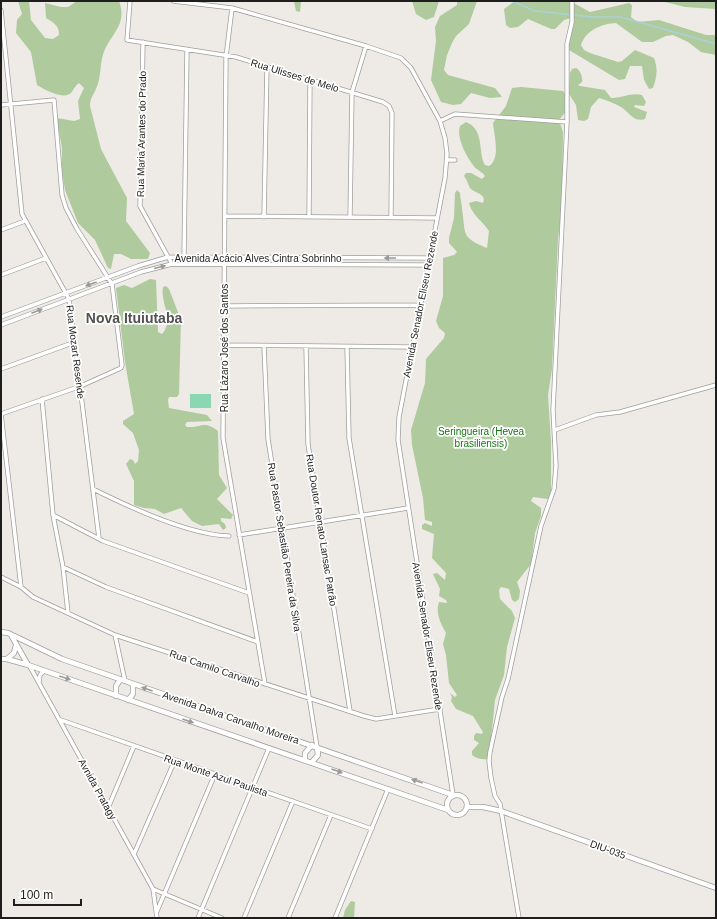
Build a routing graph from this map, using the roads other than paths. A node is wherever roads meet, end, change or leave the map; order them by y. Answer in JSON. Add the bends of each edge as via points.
{"nodes":[{"id":1,"x":130,"y":1,"type":"edge"},
{"id":2,"x":173,"y":1,"type":"edge"},
{"id":3,"x":572,"y":1,"type":"edge"},
{"id":4,"x":232,"y":8,"type":"junction"},
{"id":5,"x":1,"y":10,"type":"edge"},
{"id":6,"x":143,"y":42,"type":"junction"},
{"id":7,"x":366,"y":46,"type":"junction"},
{"id":8,"x":187,"y":49,"type":"junction"},
{"id":9,"x":226,"y":55,"type":"junction"},
{"id":10,"x":267,"y":66,"type":"junction"},
{"id":11,"x":310,"y":80,"type":"junction"},
{"id":12,"x":352,"y":92,"type":"junction"},
{"id":13,"x":12,"y":104,"type":"junction"},
{"id":14,"x":1,"y":105,"type":"edge"},
{"id":15,"x":440,"y":121,"type":"junction"},
{"id":16,"x":567,"y":122,"type":"junction"},
{"id":17,"x":447,"y":160,"type":"junction"},
{"id":18,"x":455,"y":160,"type":"dead end"},
{"id":19,"x":225,"y":216,"type":"junction"},
{"id":20,"x":264,"y":216,"type":"junction"},
{"id":21,"x":309,"y":217,"type":"junction"},
{"id":22,"x":350,"y":217,"type":"junction"},
{"id":23,"x":391,"y":217,"type":"junction"},
{"id":24,"x":437,"y":218,"type":"junction"},
{"id":25,"x":25,"y":221,"type":"junction"},
{"id":26,"x":1,"y":230,"type":"edge"},
{"id":27,"x":46,"y":258,"type":"junction"},
{"id":28,"x":168,"y":258,"type":"junction"},
{"id":29,"x":184,"y":258,"type":"junction"},
{"id":30,"x":225,"y":258,"type":"junction"},
{"id":31,"x":429,"y":258,"type":"junction"},
{"id":32,"x":172,"y":264,"type":"junction"},
{"id":33,"x":224,"y":264,"type":"junction"},
{"id":34,"x":428,"y":266,"type":"junction"},
{"id":35,"x":1,"y":275,"type":"edge"},
{"id":36,"x":109,"y":278,"type":"junction"},
{"id":37,"x":112,"y":284,"type":"junction"},
{"id":38,"x":67,"y":293,"type":"junction"},
{"id":39,"x":69,"y":299,"type":"junction"},
{"id":40,"x":420,"y":305,"type":"junction"},
{"id":41,"x":224,"y":306,"type":"junction"},
{"id":42,"x":1,"y":317,"type":"edge"},
{"id":43,"x":1,"y":325,"type":"edge"},
{"id":44,"x":75,"y":342,"type":"junction"},
{"id":45,"x":224,"y":345,"type":"junction"},
{"id":46,"x":264,"y":346,"type":"junction"},
{"id":47,"x":306,"y":347,"type":"junction"},
{"id":48,"x":347,"y":347,"type":"junction"},
{"id":49,"x":412,"y":347,"type":"junction"},
{"id":50,"x":1,"y":369,"type":"edge"},
{"id":51,"x":716,"y":385,"type":"edge"},
{"id":52,"x":80,"y":386,"type":"junction"},
{"id":53,"x":42,"y":399,"type":"junction"},
{"id":54,"x":1,"y":414,"type":"edge"},
{"id":55,"x":555,"y":430,"type":"junction"},
{"id":56,"x":93,"y":489,"type":"junction"},
{"id":57,"x":408,"y":508,"type":"junction"},
{"id":58,"x":53,"y":515,"type":"junction"},
{"id":59,"x":363,"y":516,"type":"junction"},
{"id":60,"x":321,"y":522,"type":"junction"},
{"id":61,"x":282,"y":528,"type":"junction"},
{"id":62,"x":239,"y":535,"type":"junction"},
{"id":63,"x":229,"y":536,"type":"dead end"},
{"id":64,"x":99,"y":538,"type":"junction"},
{"id":65,"x":63,"y":567,"type":"junction"},
{"id":66,"x":1,"y":577,"type":"edge"},
{"id":67,"x":21,"y":587,"type":"junction"},
{"id":68,"x":249,"y":593,"type":"junction"},
{"id":69,"x":68,"y":613,"type":"junction"},
{"id":70,"x":1,"y":632,"type":"edge"},
{"id":71,"x":11,"y":635,"type":"junction"},
{"id":72,"x":115,"y":635,"type":"junction"},
{"id":73,"x":258,"y":642,"type":"junction"},
{"id":74,"x":16,"y":644,"type":"junction"},
{"id":75,"x":1,"y":659,"type":"edge"},
{"id":76,"x":7,"y":659,"type":"junction"},
{"id":77,"x":28,"y":664,"type":"junction"},
{"id":78,"x":44,"y":671,"type":"junction"},
{"id":79,"x":122,"y":681,"type":"junction"},
{"id":80,"x":39,"y":683,"type":"junction"},
{"id":81,"x":133,"y":684,"type":"junction"},
{"id":82,"x":265,"y":684,"type":"junction"},
{"id":83,"x":116,"y":696,"type":"junction"},
{"id":84,"x":310,"y":698,"type":"junction"},
{"id":85,"x":128,"y":700,"type":"junction"},
{"id":86,"x":440,"y":709,"type":"junction"},
{"id":87,"x":350,"y":711,"type":"junction"},
{"id":88,"x":395,"y":716,"type":"junction"},
{"id":89,"x":60,"y":720,"type":"junction"},
{"id":90,"x":312,"y":745,"type":"junction"},
{"id":91,"x":134,"y":746,"type":"junction"},
{"id":92,"x":317,"y":747,"type":"junction"},
{"id":93,"x":269,"y":748,"type":"junction"},
{"id":94,"x":175,"y":760,"type":"junction"},
{"id":95,"x":305,"y":760,"type":"junction"},
{"id":96,"x":312,"y":762,"type":"junction"},
{"id":97,"x":215,"y":774,"type":"junction"},
{"id":98,"x":253,"y":787,"type":"junction"},
{"id":99,"x":388,"y":789,"type":"junction"},
{"id":100,"x":454,"y":795,"type":"junction"},
{"id":101,"x":293,"y":801,"type":"junction"},
{"id":102,"x":467,"y":807,"type":"junction"},
{"id":103,"x":108,"y":808,"type":"junction"},
{"id":104,"x":448,"y":810,"type":"junction"},
{"id":105,"x":501,"y":811,"type":"junction"},
{"id":106,"x":331,"y":815,"type":"junction"},
{"id":107,"x":372,"y":829,"type":"junction"},
{"id":108,"x":134,"y":854,"type":"junction"},
{"id":109,"x":716,"y":888,"type":"edge"},
{"id":110,"x":153,"y":889,"type":"junction"},
{"id":111,"x":164,"y":894,"type":"junction"},
{"id":112,"x":202,"y":909,"type":"junction"},
{"id":113,"x":156,"y":912,"type":"junction"},
{"id":114,"x":157,"y":918,"type":"edge"},
{"id":115,"x":198,"y":918,"type":"edge"},
{"id":116,"x":222,"y":918,"type":"edge"},
{"id":117,"x":244,"y":918,"type":"edge"},
{"id":118,"x":288,"y":918,"type":"edge"},
{"id":119,"x":335,"y":918,"type":"edge"},
{"id":120,"x":519,"y":918,"type":"edge"}],
"edges":[{"from":1,"to":6,"type":"street","name":"Rua Ulisses de Melo","via":[[128,40]]},
{"from":2,"to":4,"type":"street","name":"Avenida Senador Eliseu Rezende"},
{"from":3,"to":16,"type":"street","via":[[567,44]]},
{"from":4,"to":7,"type":"street","name":"Avenida Senador Eliseu Rezende"},
{"from":4,"to":9,"type":"street","name":"Rua Lázaro José dos Santos"},
{"from":5,"to":13,"type":"street","name":"Rua Mozart Resende"},
{"from":6,"to":8,"type":"street","name":"Rua Ulisses de Melo"},
{"from":6,"to":28,"type":"street","name":"Rua Maria Arantes do Prado","via":[[140,206]]},
{"from":7,"to":12,"type":"street"},
{"from":7,"to":15,"type":"street","name":"Avenida Senador Eliseu Rezende","via":[[401,58],[411,68]]},
{"from":8,"to":9,"type":"street","name":"Rua Ulisses de Melo"},
{"from":8,"to":29,"type":"street"},
{"from":9,"to":10,"type":"street","name":"Rua Ulisses de Melo"},
{"from":9,"to":19,"type":"street","name":"Rua Lázaro José dos Santos"},
{"from":10,"to":11,"type":"street","name":"Rua Ulisses de Melo"},
{"from":10,"to":20,"type":"street"},
{"from":11,"to":12,"type":"street","name":"Rua Ulisses de Melo"},
{"from":11,"to":21,"type":"street"},
{"from":12,"to":22,"type":"street"},
{"from":12,"to":23,"type":"street","name":"Rua Ulisses de Melo","via":[[383,102],[389,106],[392,113]]},
{"from":13,"to":14,"type":"street"},
{"from":13,"to":25,"type":"street","name":"Rua Mozart Resende","via":[[22,214]]},
{"from":13,"to":36,"type":"street","via":[[54,100],[64,201],[77,229]]},
{"from":15,"to":16,"type":"street","via":[[455,114]]},
{"from":15,"to":17,"type":"street","name":"Avenida Senador Eliseu Rezende"},
{"from":16,"to":55,"type":"street","via":[[553,410]]},
{"from":17,"to":18,"type":"street"},
{"from":17,"to":24,"type":"street","name":"Avenida Senador Eliseu Rezende"},
{"from":19,"to":20,"type":"street"},
{"from":19,"to":30,"type":"street","name":"Rua Lázaro José dos Santos"},
{"from":20,"to":21,"type":"street"},
{"from":21,"to":22,"type":"street"},
{"from":22,"to":23,"type":"street"},
{"from":23,"to":24,"type":"street"},
{"from":24,"to":31,"type":"street","name":"Avenida Senador Eliseu Rezende"},
{"from":25,"to":26,"type":"street"},
{"from":25,"to":27,"type":"street","name":"Rua Mozart Resende"},
{"from":27,"to":35,"type":"street"},
{"from":27,"to":38,"type":"street","name":"Rua Mozart Resende"},
{"from":28,"to":29,"type":"street","name":"Avenida Acácio Alves Cintra Sobrinho"},
{"from":28,"to":32,"type":"street","name":"Rua Maria Arantes do Prado"},
{"from":28,"to":36,"type":"street","name":"Avenida Acácio Alves Cintra Sobrinho","via":[[138,266]]},
{"from":29,"to":30,"type":"street","name":"Avenida Acácio Alves Cintra Sobrinho"},
{"from":31,"to":30,"type":"street","name":"Avenida Acácio Alves Cintra Sobrinho","one_way":true},
{"from":30,"to":33,"type":"street","name":"Rua Lázaro José dos Santos"},
{"from":31,"to":34,"type":"street","name":"Avenida Senador Eliseu Rezende"},
{"from":32,"to":33,"type":"street","name":"Avenida Acácio Alves Cintra Sobrinho"},
{"from":37,"to":32,"type":"street","name":"Avenida Acácio Alves Cintra Sobrinho","one_way":true},
{"from":33,"to":34,"type":"street","name":"Avenida Acácio Alves Cintra Sobrinho"},
{"from":33,"to":41,"type":"street","name":"Rua Lázaro José dos Santos"},
{"from":34,"to":40,"type":"street","name":"Avenida Senador Eliseu Rezende"},
{"from":36,"to":37,"type":"street"},
{"from":36,"to":38,"type":"street","name":"Avenida Acácio Alves Cintra Sobrinho","one_way":true},
{"from":37,"to":39,"type":"street","name":"Avenida Acácio Alves Cintra Sobrinho"},
{"from":37,"to":52,"type":"street","via":[[122,365]]},
{"from":38,"to":39,"type":"street","name":"Rua Mozart Resende"},
{"from":38,"to":42,"type":"street","name":"Avenida Acácio Alves Cintra Sobrinho"},
{"from":43,"to":39,"type":"street","name":"Avenida Acácio Alves Cintra Sobrinho","one_way":true},
{"from":39,"to":44,"type":"street","name":"Rua Mozart Resende"},
{"from":40,"to":41,"type":"street"},
{"from":40,"to":49,"type":"street","name":"Avenida Senador Eliseu Rezende"},
{"from":41,"to":45,"type":"street","name":"Rua Lázaro José dos Santos"},
{"from":44,"to":50,"type":"street"},
{"from":44,"to":52,"type":"street","name":"Rua Mozart Resende"},
{"from":45,"to":46,"type":"street"},
{"from":45,"to":62,"type":"street","name":"Rua Lázaro José dos Santos","via":[[224,438]]},
{"from":46,"to":47,"type":"street"},
{"from":46,"to":61,"type":"street","name":"Rua Pastor Sebastião Pereira da Silva","via":[[268,439]]},
{"from":47,"to":48,"type":"street"},
{"from":47,"to":60,"type":"street","name":"Rua Doutor Renato Lansac Patrão","via":[[308,444]]},
{"from":48,"to":49,"type":"street"},
{"from":48,"to":59,"type":"street","via":[[349,438]]},
{"from":49,"to":57,"type":"street","name":"Avenida Senador Eliseu Rezende","via":[[398,426]]},
{"from":51,"to":55,"type":"street","via":[[620,412],[596,415]]},
{"from":52,"to":53,"type":"street"},
{"from":52,"to":56,"type":"street","name":"Rua Mozart Resende"},
{"from":53,"to":54,"type":"street"},
{"from":53,"to":58,"type":"street"},
{"from":54,"to":67,"type":"street"},
{"from":55,"to":105,"type":"street","via":[[554,489],[541,526],[490,752],[491,778]]},
{"from":56,"to":63,"type":"street","via":[[156,517],[207,533]]},
{"from":56,"to":64,"type":"street","name":"Rua Mozart Resende"},
{"from":57,"to":59,"type":"street"},
{"from":57,"to":86,"type":"street","name":"Avenida Senador Eliseu Rezende"},
{"from":58,"to":64,"type":"street"},
{"from":58,"to":65,"type":"street"},
{"from":59,"to":60,"type":"street"},
{"from":59,"to":88,"type":"street"},
{"from":60,"to":61,"type":"street"},
{"from":60,"to":87,"type":"street","name":"Rua Doutor Renato Lansac Patrão"},
{"from":61,"to":62,"type":"street"},
{"from":61,"to":84,"type":"street","name":"Rua Pastor Sebastião Pereira da Silva"},
{"from":62,"to":68,"type":"street","name":"Rua Lázaro José dos Santos"},
{"from":64,"to":68,"type":"street"},
{"from":65,"to":69,"type":"street"},
{"from":65,"to":73,"type":"street","via":[[106,587]]},
{"from":66,"to":67,"type":"street","name":"Rua Camilo Carvalho"},
{"from":67,"to":69,"type":"street","name":"Rua Camilo Carvalho","via":[[33,597]]},
{"from":68,"to":73,"type":"street","name":"Rua Lázaro José dos Santos"},
{"from":69,"to":72,"type":"street","name":"Rua Camilo Carvalho"},
{"from":70,"to":71,"type":"street","name":"Avenida Dalva Carvalho Moreira"},
{"from":71,"to":74,"type":"street"},
{"from":71,"to":79,"type":"street","name":"Avenida Dalva Carvalho Moreira","via":[[62,659]]},
{"from":72,"to":79,"type":"street"},
{"from":72,"to":82,"type":"street","name":"Rua Camilo Carvalho"},
{"from":73,"to":82,"type":"street","name":"Rua Lázaro José dos Santos"},
{"from":74,"to":76,"type":"street","via":[[14,653]]},
{"from":74,"to":77,"type":"street"},
{"from":75,"to":76,"type":"street","name":"Avenida Dalva Carvalho Moreira"},
{"from":76,"to":77,"type":"street","name":"Avenida Dalva Carvalho Moreira"},
{"from":77,"to":78,"type":"street","name":"Avenida Dalva Carvalho Moreira"},
{"from":77,"to":80,"type":"street","name":"Avnida Pratagy"},
{"from":78,"to":80,"type":"street","via":[[40,675]]},
{"from":78,"to":83,"type":"street","name":"Avenida Dalva Carvalho Moreira","one_way":true},
{"from":79,"to":81,"type":"street","name":"Avenida Dalva Carvalho Moreira"},
{"from":79,"to":83,"type":"street","via":[[116,686]]},
{"from":80,"to":89,"type":"street","name":"Avnida Pratagy"},
{"from":81,"to":85,"type":"street","via":[[133,694]]},
{"from":90,"to":81,"type":"street","name":"Avenida Dalva Carvalho Moreira","one_way":true},
{"from":82,"to":84,"type":"street","name":"Rua Camilo Carvalho"},
{"from":83,"to":85,"type":"street","name":"Avenida Dalva Carvalho Moreira"},
{"from":84,"to":87,"type":"street","name":"Rua Camilo Carvalho"},
{"from":84,"to":92,"type":"street","name":"Rua Pastor Sebastião Pereira da Silva"},
{"from":85,"to":93,"type":"street","name":"Avenida Dalva Carvalho Moreira","one_way":true},
{"from":86,"to":88,"type":"street","name":"Rua Camilo Carvalho"},
{"from":86,"to":100,"type":"street","name":"Avenida Senador Eliseu Rezende"},
{"from":87,"to":88,"type":"street","name":"Rua Camilo Carvalho","via":[[376,719]]},
{"from":89,"to":91,"type":"street","name":"Rua Monte Azul Paulista"},
{"from":89,"to":103,"type":"street","name":"Avnida Pratagy"},
{"from":90,"to":92,"type":"street","name":"Avenida Dalva Carvalho Moreira"},
{"from":90,"to":95,"type":"street","via":[[305,753]]},
{"from":91,"to":94,"type":"street","name":"Rua Monte Azul Paulista"},
{"from":91,"to":103,"type":"street"},
{"from":92,"to":96,"type":"street","via":[[318,756]]},
{"from":100,"to":92,"type":"street","name":"Avenida Dalva Carvalho Moreira","one_way":true},
{"from":93,"to":95,"type":"street","name":"Avenida Dalva Carvalho Moreira"},
{"from":93,"to":98,"type":"street"},
{"from":94,"to":97,"type":"street","name":"Rua Monte Azul Paulista"},
{"from":94,"to":108,"type":"street"},
{"from":95,"to":96,"type":"street","name":"Avenida Dalva Carvalho Moreira"},
{"from":96,"to":99,"type":"street","name":"Avenida Dalva Carvalho Moreira","one_way":true},
{"from":97,"to":98,"type":"street","name":"Rua Monte Azul Paulista"},
{"from":97,"to":111,"type":"street"},
{"from":98,"to":101,"type":"street","name":"Rua Monte Azul Paulista"},
{"from":98,"to":112,"type":"street"},
{"from":99,"to":104,"type":"street","name":"Avenida Dalva Carvalho Moreira"},
{"from":99,"to":107,"type":"street"},
{"from":100,"to":102,"type":"street","name":"Avenida Dalva Carvalho Moreira","via":[[464,797]]},
{"from":100,"to":104,"type":"street","via":[[447,802]]},
{"from":101,"to":106,"type":"street","name":"Rua Monte Azul Paulista"},
{"from":101,"to":117,"type":"street"},
{"from":102,"to":104,"type":"street","name":"Avenida Dalva Carvalho Moreira","via":[[457,815]]},
{"from":102,"to":105,"type":"street","name":"Avenida Dalva Carvalho Moreira"},
{"from":103,"to":108,"type":"street","name":"Avnida Pratagy"},
{"from":105,"to":109,"type":"street","name":"DIU-035"},
{"from":105,"to":120,"type":"street"},
{"from":106,"to":107,"type":"street","name":"Rua Monte Azul Paulista"},
{"from":106,"to":118,"type":"street"},
{"from":107,"to":119,"type":"street"},
{"from":108,"to":110,"type":"street","name":"Avnida Pratagy"},
{"from":110,"to":111,"type":"street"},
{"from":110,"to":113,"type":"street","name":"Avnida Pratagy"},
{"from":111,"to":112,"type":"street"},
{"from":111,"to":113,"type":"street"},
{"from":112,"to":115,"type":"street"},
{"from":112,"to":116,"type":"street"},
{"from":113,"to":114,"type":"street","name":"Avnida Pratagy"}]}
